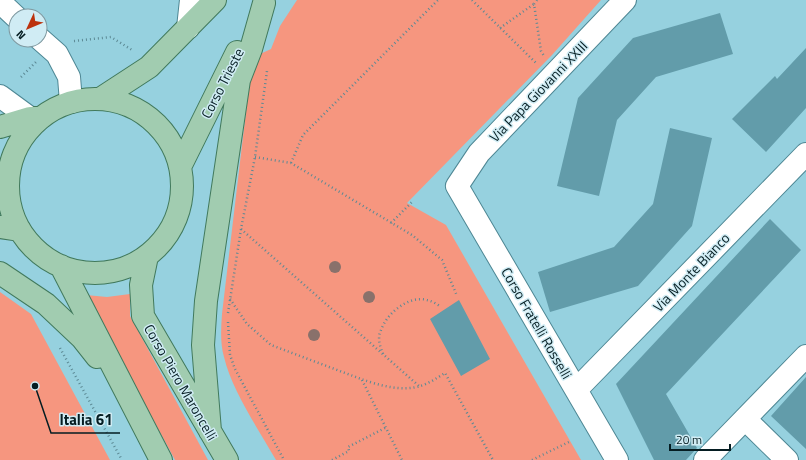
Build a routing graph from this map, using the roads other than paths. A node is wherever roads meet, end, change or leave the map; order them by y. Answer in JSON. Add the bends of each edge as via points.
{"nodes":[{"id":1,"x":191,"y":0,"type":"edge"},
{"id":2,"x":216,"y":0,"type":"edge"},
{"id":3,"x":625,"y":0,"type":"edge"},
{"id":4,"x":265,"y":1,"type":"edge"},
{"id":5,"x":0,"y":2,"type":"edge"},
{"id":6,"x":8,"y":10,"type":"edge"},
{"id":7,"x":188,"y":28,"type":"junction"},
{"id":8,"x":48,"y":46,"type":"edge"},
{"id":9,"x":0,"y":96,"type":"edge"},
{"id":10,"x":100,"y":99,"type":"junction"},
{"id":11,"x":71,"y":102,"type":"junction"},
{"id":12,"x":35,"y":118,"type":"junction"},
{"id":13,"x":0,"y":127,"type":"edge"},
{"id":14,"x":806,"y":154,"type":"edge"},
{"id":15,"x":180,"y":167,"type":"junction"},
{"id":16,"x":457,"y":186,"type":"joint"},
{"id":17,"x":10,"y":229,"type":"edge"},
{"id":18,"x":147,"y":256,"type":"junction"},
{"id":19,"x":61,"y":266,"type":"junction"},
{"id":20,"x":0,"y":273,"type":"edge"},
{"id":21,"x":806,"y":356,"type":"edge"},
{"id":22,"x":577,"y":389,"type":"junction"},
{"id":23,"x":125,"y":393,"type":"junction"},
{"id":24,"x":745,"y":419,"type":"junction"},
{"id":25,"x":210,"y":431,"type":"junction"},
{"id":26,"x":161,"y":460,"type":"edge"},
{"id":27,"x":227,"y":460,"type":"edge"},
{"id":28,"x":617,"y":460,"type":"edge"},
{"id":29,"x":705,"y":460,"type":"edge"},
{"id":30,"x":787,"y":460,"type":"edge"}],
"edges":[{"from":1,"to":7,"type":"street"},
{"from":2,"to":7,"type":"main road"},
{"from":3,"to":16,"type":"street","name":"Via Papa Giovanni XXIII","via":[[548,70],[479,153]]},
{"from":4,"to":15,"type":"main road","name":"Corso Trieste"},
{"from":4,"to":25,"type":"main road","via":[[239,80],[206,301],[203,345]]},
{"from":5,"to":6,"type":"street"},
{"from":7,"to":10,"type":"main road","via":[[149,68]]},
{"from":8,"to":11,"type":"street","via":[[57,54],[69,77]]},
{"from":9,"to":12,"type":"street"},
{"from":10,"to":11,"type":"main road"},
{"from":10,"to":15,"type":"main road","via":[[119,102],[152,120],[174,149]]},
{"from":11,"to":12,"type":"main road"},
{"from":12,"to":13,"type":"main road"},
{"from":12,"to":17,"type":"main road","via":[[15,152],[9,173]]},
{"from":14,"to":22,"type":"street","name":"Via Monte Bianco"},
{"from":15,"to":18,"type":"main road","via":[[181,198],[175,220],[165,238]]},
{"from":16,"to":22,"type":"street","name":"Corso Fratelli Rosselli"},
{"from":17,"to":19,"type":"main road"},
{"from":18,"to":19,"type":"main road","via":[[120,269],[91,273]]},
{"from":18,"to":25,"type":"main road","name":"Corso Piero Maroncelli","via":[[141,286],[143,316]]},
{"from":19,"to":23,"type":"main road"},
{"from":20,"to":23,"type":"main road","via":[[46,304],[82,338]]},
{"from":21,"to":24,"type":"street"},
{"from":22,"to":28,"type":"street","name":"Corso Fratelli Rosselli"},
{"from":23,"to":26,"type":"main road"},
{"from":24,"to":29,"type":"street"},
{"from":24,"to":30,"type":"street"},
{"from":25,"to":27,"type":"main road","name":"Corso Piero Maroncelli"}]}
